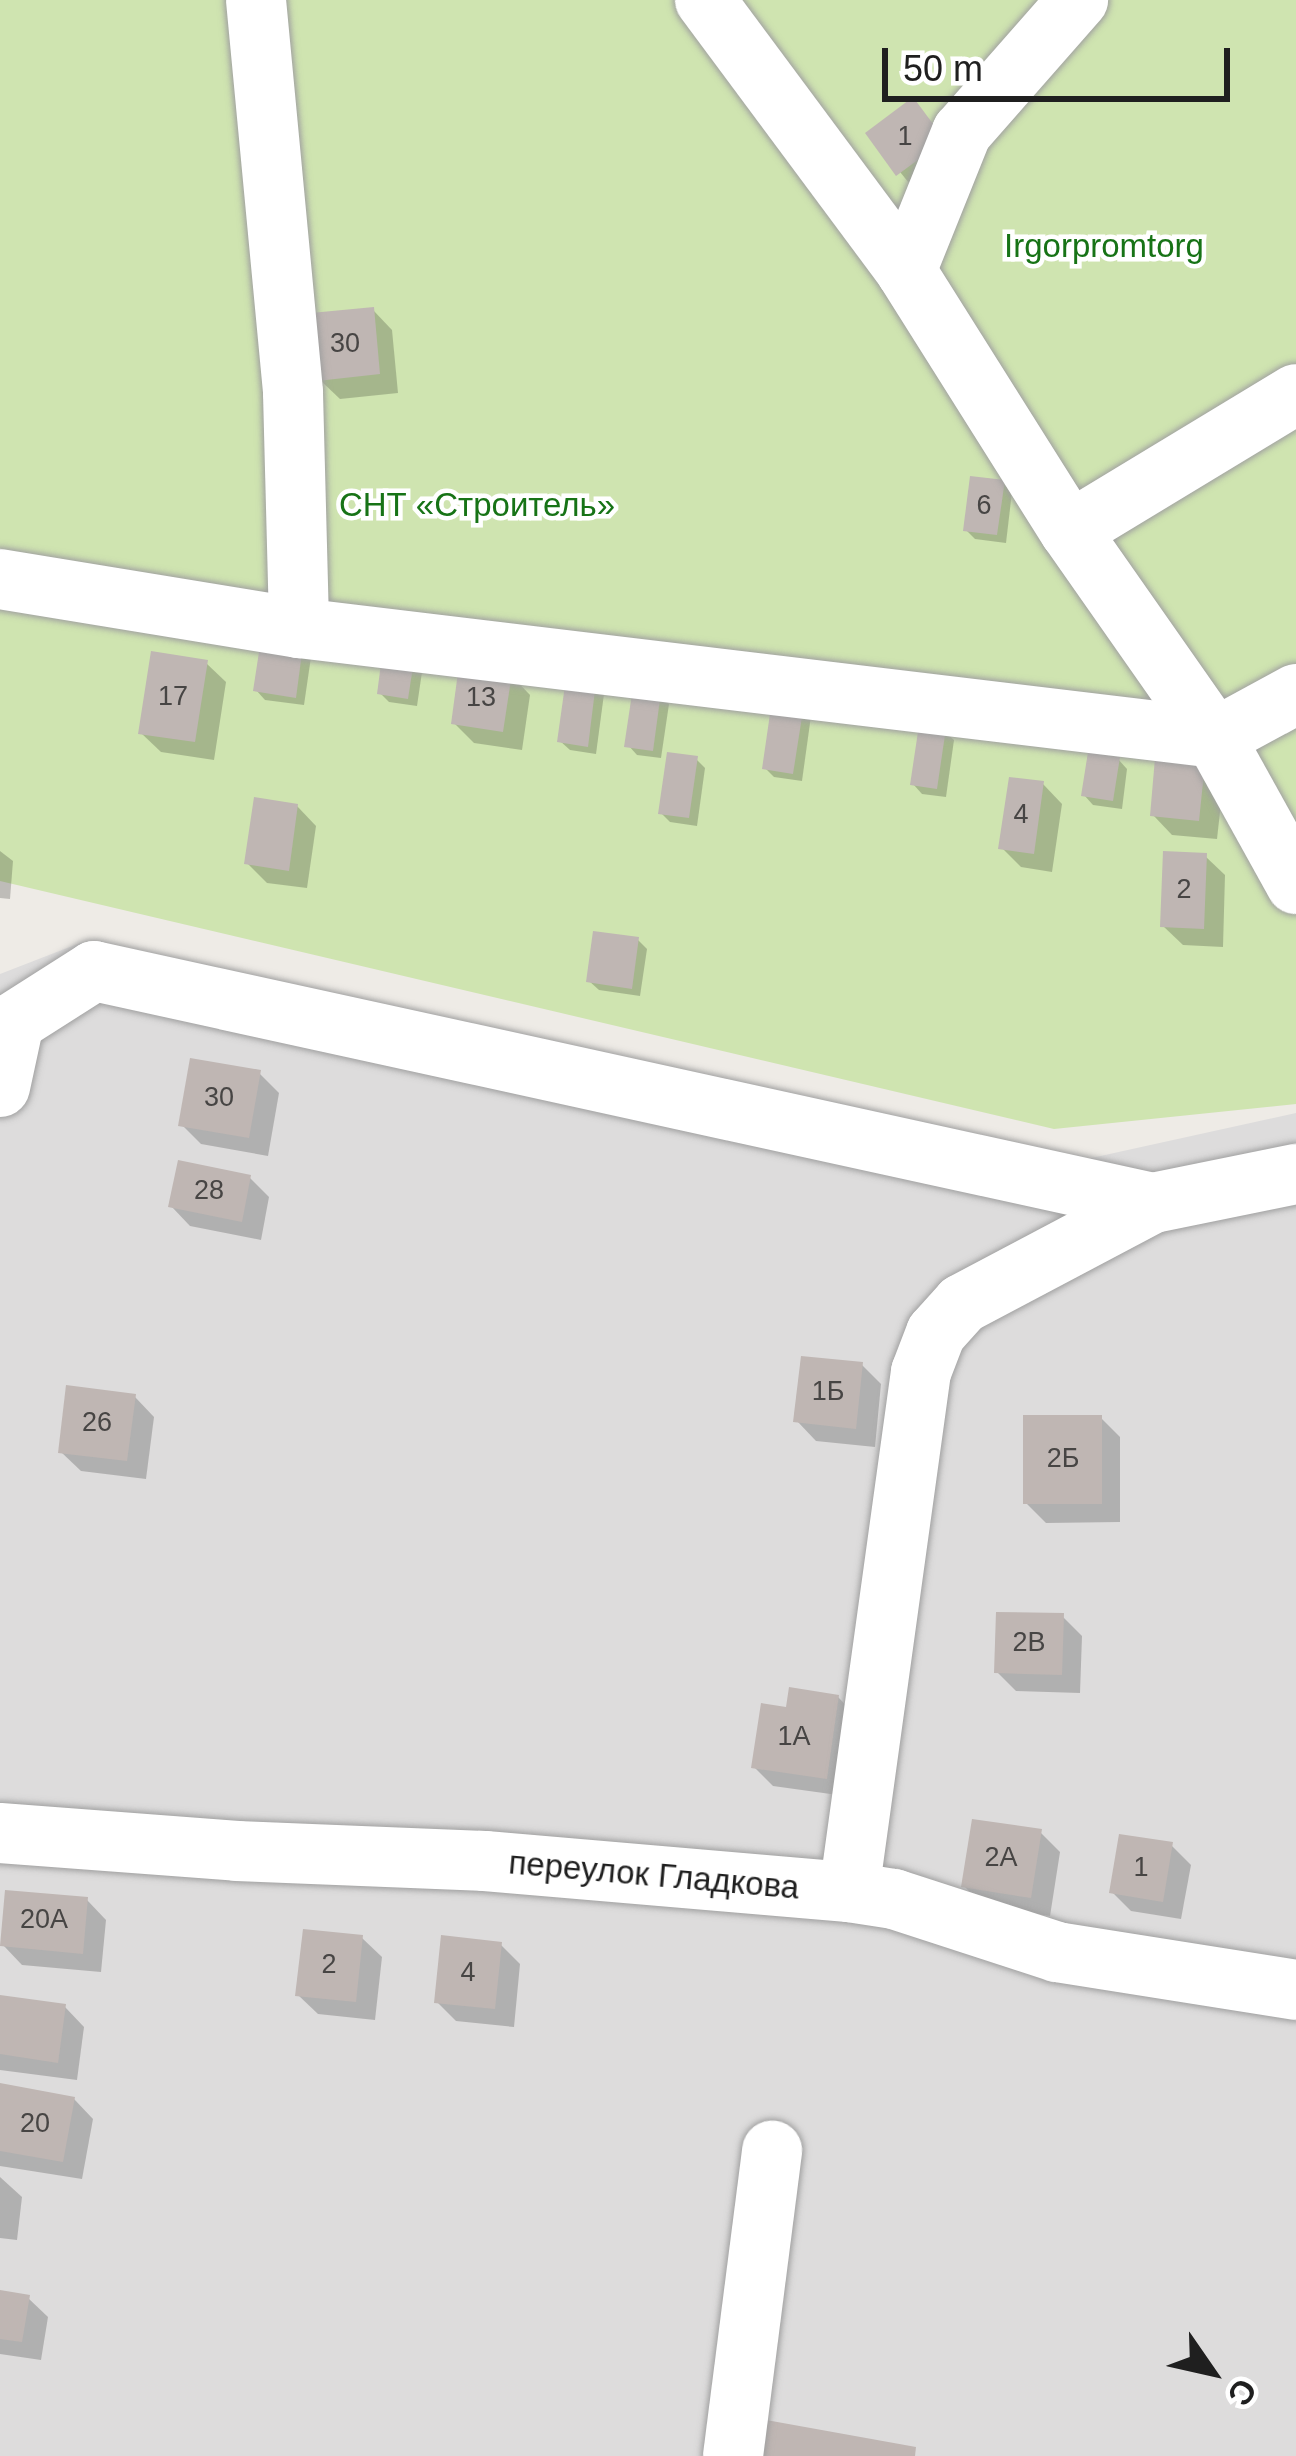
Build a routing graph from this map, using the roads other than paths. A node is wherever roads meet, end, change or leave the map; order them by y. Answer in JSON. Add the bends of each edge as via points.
{"nodes":[{"id":1,"x":256,"y":0,"type":"edge"},
{"id":2,"x":705,"y":0,"type":"edge"},
{"id":3,"x":1078,"y":0,"type":"edge"},
{"id":4,"x":906,"y":271,"type":"junction"},
{"id":5,"x":1296,"y":394,"type":"edge"},
{"id":6,"x":1070,"y":531,"type":"junction"},
{"id":7,"x":0,"y":579,"type":"edge"},
{"id":8,"x":299,"y":628,"type":"junction"},
{"id":9,"x":1296,"y":694,"type":"edge"},
{"id":10,"x":1215,"y":739,"type":"junction"},
{"id":11,"x":1296,"y":884,"type":"edge"},
{"id":12,"x":0,"y":1087,"type":"edge"},
{"id":13,"x":1296,"y":1174,"type":"edge"},
{"id":14,"x":1153,"y":1203,"type":"junction"},
{"id":15,"x":0,"y":1833,"type":"edge"},
{"id":16,"x":849,"y":1892,"type":"junction"},
{"id":17,"x":1296,"y":1990,"type":"edge"},
{"id":18,"x":772,"y":2150,"type":"dead end"},
{"id":19,"x":733,"y":2456,"type":"edge"}],
"edges":[{"from":1,"to":8,"type":"street","via":[[293,393]]},
{"from":2,"to":4,"type":"street"},
{"from":3,"to":4,"type":"street","via":[[962,132]]},
{"from":4,"to":6,"type":"street"},
{"from":5,"to":6,"type":"street"},
{"from":6,"to":10,"type":"street"},
{"from":7,"to":8,"type":"street"},
{"from":8,"to":10,"type":"street"},
{"from":9,"to":10,"type":"street"},
{"from":10,"to":11,"type":"street"},
{"from":12,"to":14,"type":"street","via":[[14,1022],[94,971]]},
{"from":13,"to":14,"type":"street"},
{"from":14,"to":16,"type":"street","via":[[962,1304],[936,1333],[921,1372]]},
{"from":15,"to":16,"type":"street","name":"переулок Гладкова"},
{"from":16,"to":17,"type":"street","name":"переулок Гладкова","via":[[1057,1952]]},
{"from":18,"to":19,"type":"street"}]}
